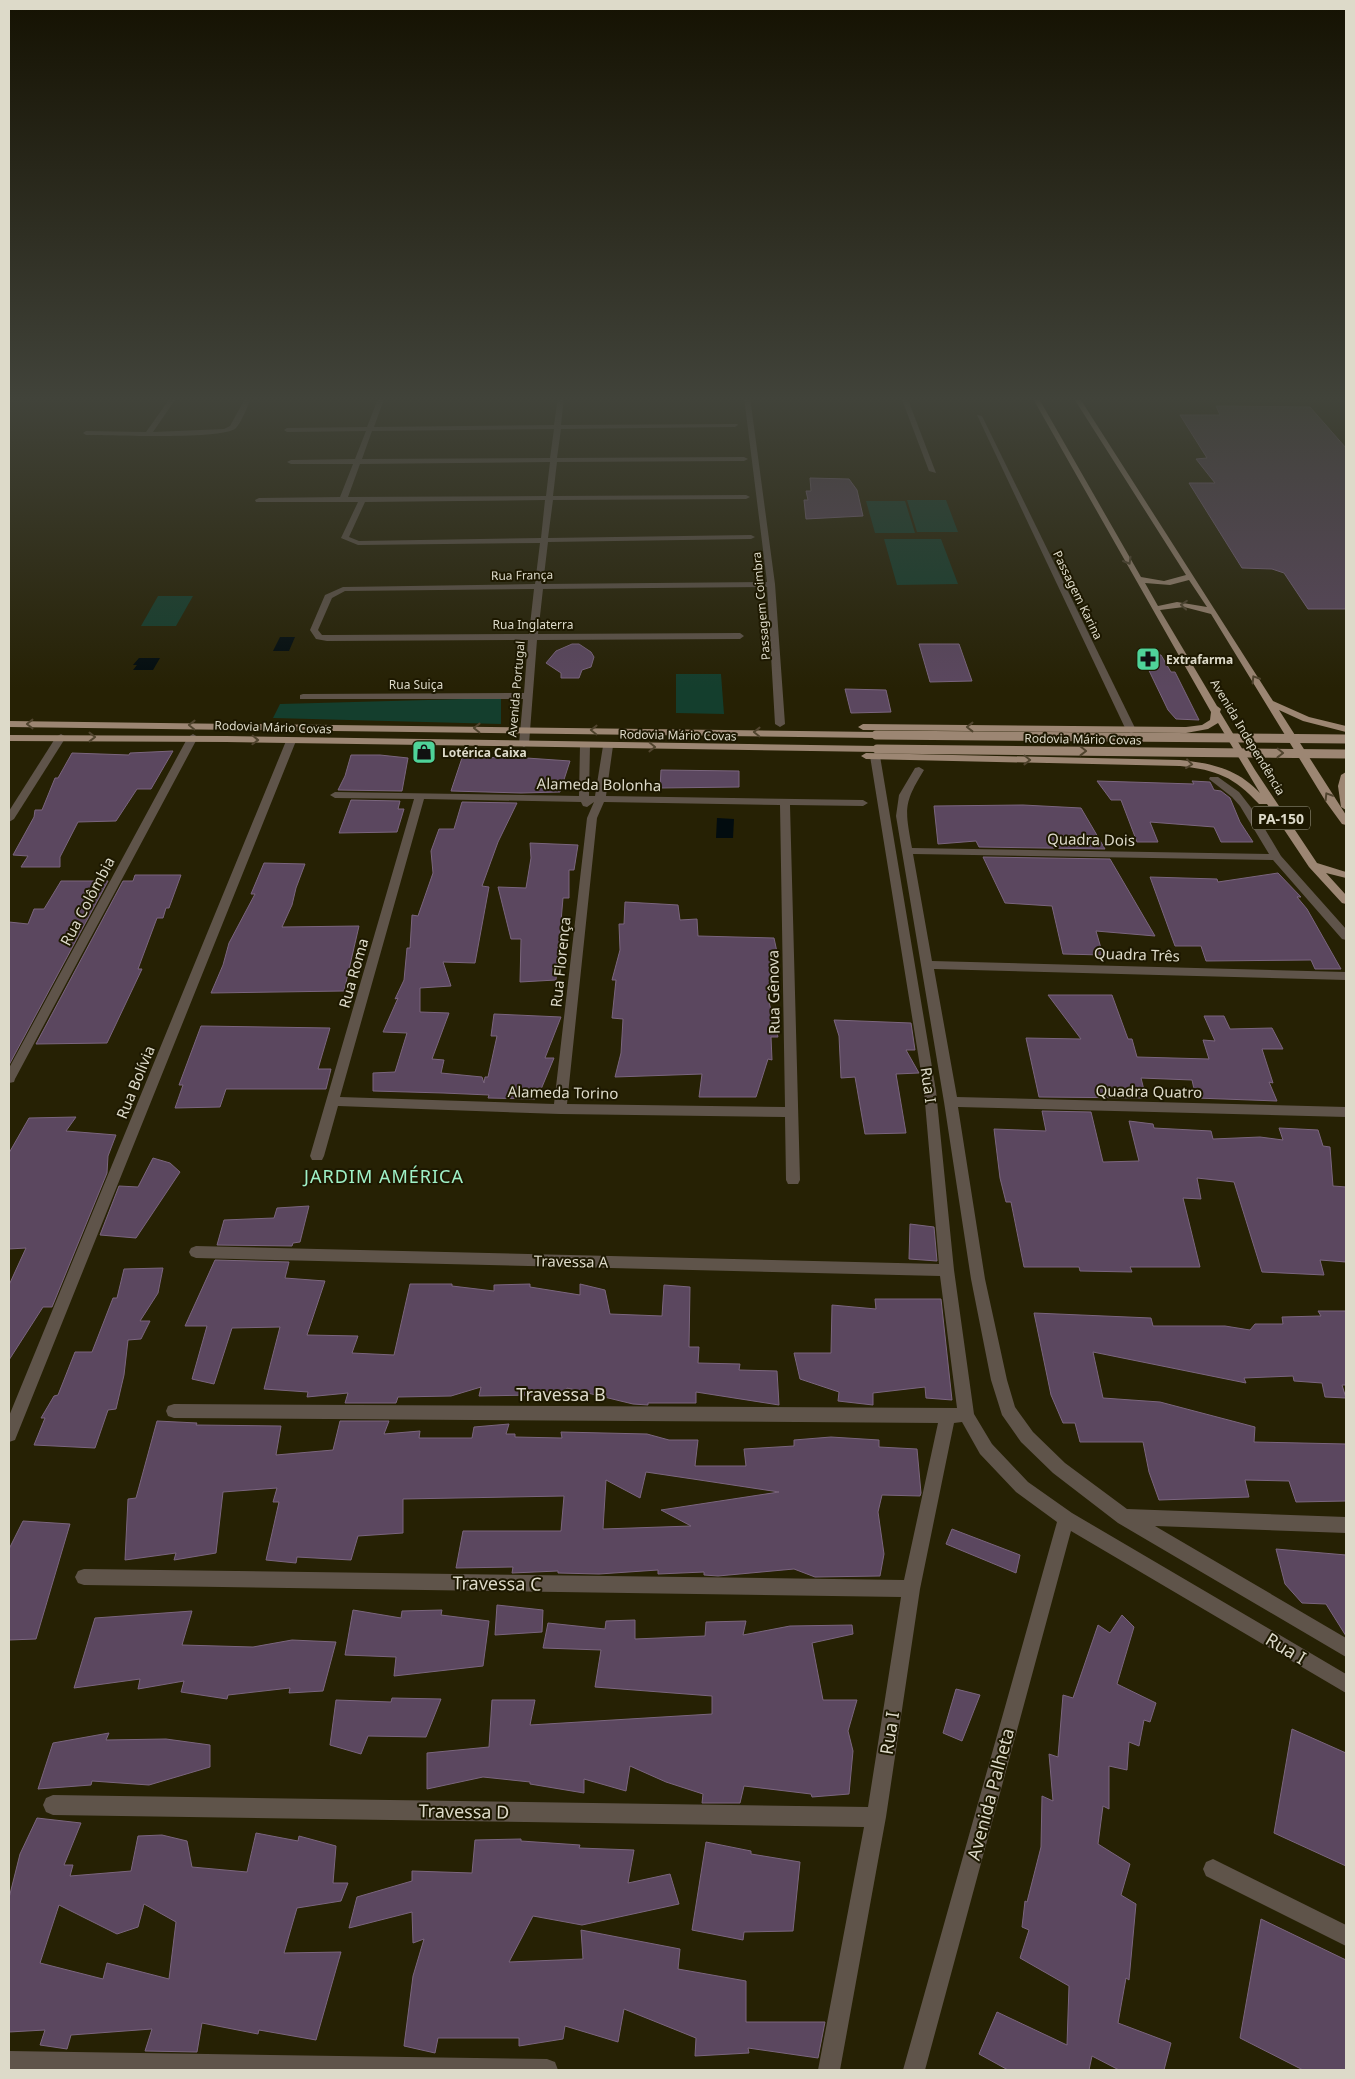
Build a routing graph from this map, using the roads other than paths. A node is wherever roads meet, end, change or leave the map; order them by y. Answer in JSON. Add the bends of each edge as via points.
{"nodes":[{"id":1,"x":345,"y":494,"type":"edge"},
{"id":2,"x":550,"y":494,"type":"edge"},
{"id":3,"x":759,"y":494,"type":"edge"},
{"id":4,"x":1017,"y":494,"type":"edge"},
{"id":5,"x":1090,"y":494,"type":"edge"},
{"id":6,"x":1138,"y":494,"type":"edge"},
{"id":7,"x":746,"y":496,"type":"dead end"},
{"id":8,"x":550,"y":498,"type":"junction"},
{"id":9,"x":259,"y":500,"type":"dead end"},
{"id":10,"x":343,"y":500,"type":"junction"},
{"id":11,"x":362,"y":500,"type":"junction"},
{"id":12,"x":751,"y":537,"type":"dead end"},
{"id":13,"x":544,"y":539,"type":"junction"},
{"id":14,"x":1190,"y":576,"type":"junction"},
{"id":15,"x":1138,"y":579,"type":"junction"},
{"id":16,"x":771,"y":584,"type":"junction"},
{"id":17,"x":539,"y":587,"type":"junction"},
{"id":18,"x":1156,"y":610,"type":"junction"},
{"id":19,"x":1212,"y":612,"type":"junction"},
{"id":20,"x":533,"y":636,"type":"junction"},
{"id":21,"x":740,"y":636,"type":"dead end"},
{"id":22,"x":327,"y":638,"type":"joint"},
{"id":23,"x":529,"y":696,"type":"junction"},
{"id":24,"x":303,"y":697,"type":"dead end"},
{"id":25,"x":1268,"y":701,"type":"junction"},
{"id":26,"x":1216,"y":709,"type":"junction"},
{"id":27,"x":9,"y":724,"type":"edge"},
{"id":28,"x":781,"y":728,"type":"junction"},
{"id":29,"x":526,"y":729,"type":"junction"},
{"id":30,"x":1346,"y":729,"type":"edge"},
{"id":31,"x":1131,"y":730,"type":"junction"},
{"id":32,"x":61,"y":737,"type":"junction"},
{"id":33,"x":192,"y":737,"type":"junction"},
{"id":34,"x":9,"y":738,"type":"edge"},
{"id":35,"x":1346,"y":739,"type":"edge"},
{"id":36,"x":290,"y":741,"type":"junction"},
{"id":37,"x":524,"y":744,"type":"junction"},
{"id":38,"x":586,"y":745,"type":"junction"},
{"id":39,"x":608,"y":746,"type":"junction"},
{"id":40,"x":876,"y":753,"type":"junction"},
{"id":41,"x":1346,"y":754,"type":"edge"},
{"id":42,"x":919,"y":770,"type":"dead end"},
{"id":43,"x":1346,"y":774,"type":"edge"},
{"id":44,"x":1214,"y":779,"type":"dead end"},
{"id":45,"x":335,"y":795,"type":"dead end"},
{"id":46,"x":419,"y":798,"type":"junction"},
{"id":47,"x":584,"y":798,"type":"junction"},
{"id":48,"x":600,"y":799,"type":"junction"},
{"id":49,"x":785,"y":803,"type":"junction"},
{"id":50,"x":862,"y":803,"type":"dead end"},
{"id":51,"x":1346,"y":807,"type":"edge"},
{"id":52,"x":592,"y":818,"type":"junction"},
{"id":53,"x":9,"y":819,"type":"edge"},
{"id":54,"x":1346,"y":822,"type":"edge"},
{"id":55,"x":1290,"y":832,"type":"junction"},
{"id":56,"x":906,"y":851,"type":"junction"},
{"id":57,"x":1276,"y":857,"type":"junction"},
{"id":58,"x":1313,"y":865,"type":"junction"},
{"id":59,"x":1346,"y":875,"type":"edge"},
{"id":60,"x":1346,"y":900,"type":"edge"},
{"id":61,"x":1346,"y":936,"type":"edge"},
{"id":62,"x":927,"y":965,"type":"junction"},
{"id":63,"x":1346,"y":976,"type":"edge"},
{"id":64,"x":9,"y":1079,"type":"edge"},
{"id":65,"x":333,"y":1101,"type":"junction"},
{"id":66,"x":951,"y":1102,"type":"junction"},
{"id":67,"x":560,"y":1109,"type":"junction"},
{"id":68,"x":792,"y":1112,"type":"junction"},
{"id":69,"x":1346,"y":1112,"type":"edge"},
{"id":70,"x":317,"y":1156,"type":"dead end"},
{"id":71,"x":793,"y":1180,"type":"dead end"},
{"id":72,"x":196,"y":1252,"type":"dead end"},
{"id":73,"x":947,"y":1270,"type":"junction"},
{"id":74,"x":174,"y":1411,"type":"dead end"},
{"id":75,"x":966,"y":1415,"type":"junction"},
{"id":76,"x":947,"y":1416,"type":"junction"},
{"id":77,"x":9,"y":1435,"type":"edge"},
{"id":78,"x":1124,"y":1517,"type":"junction"},
{"id":79,"x":1066,"y":1519,"type":"junction"},
{"id":80,"x":1346,"y":1525,"type":"edge"},
{"id":81,"x":84,"y":1577,"type":"dead end"},
{"id":82,"x":911,"y":1590,"type":"junction"},
{"id":83,"x":1346,"y":1648,"type":"edge"},
{"id":84,"x":1346,"y":1684,"type":"edge"},
{"id":85,"x":53,"y":1805,"type":"dead end"},
{"id":86,"x":876,"y":1817,"type":"junction"},
{"id":87,"x":1213,"y":1869,"type":"dead end"},
{"id":88,"x":1346,"y":1936,"type":"edge"},
{"id":89,"x":9,"y":2062,"type":"edge"},
{"id":90,"x":547,"y":2070,"type":"edge"},
{"id":91,"x":829,"y":2070,"type":"edge"},
{"id":92,"x":914,"y":2070,"type":"edge"}],
"edges":[{"from":1,"to":10,"type":"street"},
{"from":2,"to":8,"type":"street","name":"Avenida Portugal"},
{"from":3,"to":16,"type":"street","name":"Passagem Coimbra"},
{"from":4,"to":31,"type":"street","name":"Passagem Karina"},
{"from":5,"to":15,"type":"main road","name":"Avenida Independência","one_way":true},
{"from":6,"to":14,"type":"main road"},
{"from":7,"to":8,"type":"street"},
{"from":8,"to":11,"type":"street"},
{"from":8,"to":13,"type":"street","name":"Avenida Portugal"},
{"from":9,"to":10,"type":"street"},
{"from":10,"to":11,"type":"street"},
{"from":11,"to":13,"type":"street","via":[[345,538],[358,543]]},
{"from":12,"to":13,"type":"street"},
{"from":13,"to":17,"type":"street","name":"Avenida Portugal"},
{"from":14,"to":15,"type":"main road","via":[[1166,584]]},
{"from":14,"to":19,"type":"main road"},
{"from":15,"to":18,"type":"main road","name":"Avenida Independência"},
{"from":16,"to":17,"type":"street","name":"Rua França"},
{"from":16,"to":28,"type":"street","name":"Passagem Coimbra"},
{"from":17,"to":20,"type":"street","name":"Avenida Portugal"},
{"from":17,"to":22,"type":"street","name":"Rua França","via":[[343,589],[328,597],[314,630],[319,637]]},
{"from":19,"to":18,"type":"main road","one_way":true,"via":[[1180,604]]},
{"from":18,"to":26,"type":"main road","name":"Avenida Independência"},
{"from":25,"to":19,"type":"main road","one_way":true},
{"from":20,"to":21,"type":"street","name":"Rua Inglaterra"},
{"from":20,"to":22,"type":"street","name":"Rua Inglaterra"},
{"from":20,"to":23,"type":"street","name":"Avenida Portugal"},
{"from":23,"to":24,"type":"street","name":"Rua Suiça"},
{"from":23,"to":29,"type":"street","name":"Avenida Portugal"},
{"from":25,"to":30,"type":"main road","via":[[1306,719]]},
{"from":54,"to":25,"type":"main road","number":"PA-150","one_way":true},
{"from":26,"to":31,"type":"main road","via":[[1215,721],[1205,727]]},
{"from":26,"to":55,"type":"main road","name":"Avenida Independência","number":"PA-150"},
{"from":29,"to":27,"type":"main road","name":"Rodovia Mário Covas","one_way":true},
{"from":28,"to":29,"type":"main road","name":"Rodovia Mário Covas","one_way":true},
{"from":31,"to":28,"type":"main road","one_way":true},
{"from":28,"to":35,"type":"main road","name":"Rodovia Mário Covas","bridge":true,"via":[[876,735]]},
{"from":29,"to":37,"type":"street","name":"Avenida Portugal"},
{"from":32,"to":33,"type":"main road","name":"Rodovia Mário Covas","one_way":true},
{"from":32,"to":34,"type":"main road","name":"Rodovia Mário Covas"},
{"from":32,"to":53,"type":"street"},
{"from":33,"to":36,"type":"main road","name":"Rodovia Mário Covas","one_way":true},
{"from":33,"to":64,"type":"street","name":"Rua Colômbia"},
{"from":36,"to":37,"type":"main road","name":"Rodovia Mário Covas"},
{"from":36,"to":77,"type":"street","name":"Rua Bolívia"},
{"from":37,"to":38,"type":"main road","name":"Rodovia Mário Covas"},
{"from":38,"to":39,"type":"main road","name":"Rodovia Mário Covas"},
{"from":38,"to":47,"type":"street","name":"Rua Florença"},
{"from":39,"to":40,"type":"main road","name":"Rodovia Mário Covas","one_way":true},
{"from":39,"to":48,"type":"street","name":"Rua Florença"},
{"from":40,"to":41,"type":"main road","name":"Rodovia Mário Covas","one_way":true,"bridge":true},
{"from":40,"to":55,"type":"main road","one_way":true,"via":[[1202,765],[1246,782]]},
{"from":40,"to":73,"type":"street","name":"Rua I","via":[[930,1091]]},
{"from":42,"to":56,"type":"street","via":[[901,805]]},
{"from":43,"to":51,"type":"main road","via":[[1343,786]]},
{"from":44,"to":57,"type":"street","via":[[1230,786]]},
{"from":45,"to":46,"type":"street","name":"Alameda Bolonha"},
{"from":46,"to":47,"type":"street","name":"Alameda Bolonha"},
{"from":46,"to":65,"type":"street","name":"Rua Roma"},
{"from":47,"to":48,"type":"street","name":"Alameda Bolonha"},
{"from":47,"to":52,"type":"street","name":"Rua Florença"},
{"from":48,"to":49,"type":"street","name":"Alameda Bolonha"},
{"from":48,"to":52,"type":"street","name":"Rua Florença"},
{"from":49,"to":50,"type":"street","name":"Alameda Bolonha"},
{"from":49,"to":68,"type":"street","name":"Rua Gênova"},
{"from":52,"to":67,"type":"street","name":"Rua Florença"},
{"from":55,"to":58,"type":"main road","name":"Avenida Independência","number":"PA-150"},
{"from":56,"to":57,"type":"street","name":"Quadra Dois"},
{"from":56,"to":62,"type":"street"},
{"from":57,"to":61,"type":"street"},
{"from":58,"to":59,"type":"main road"},
{"from":58,"to":60,"type":"main road","name":"Avenida Independência","number":"PA-150"},
{"from":62,"to":63,"type":"street","name":"Quadra Três"},
{"from":62,"to":66,"type":"street"},
{"from":65,"to":67,"type":"street","name":"Alameda Torino"},
{"from":65,"to":70,"type":"street","name":"Rua Roma"},
{"from":66,"to":69,"type":"street","name":"Quadra Quatro"},
{"from":66,"to":78,"type":"street","via":[[978,1279],[1008,1410],[1027,1437],[1059,1468]]},
{"from":67,"to":68,"type":"street","name":"Alameda Torino"},
{"from":68,"to":71,"type":"street","name":"Rua Gênova"},
{"from":72,"to":73,"type":"street","name":"Travessa A"},
{"from":73,"to":75,"type":"street","name":"Rua I"},
{"from":74,"to":76,"type":"street","name":"Travessa B"},
{"from":75,"to":76,"type":"street"},
{"from":75,"to":79,"type":"street","name":"Rua I","via":[[986,1449],[1016,1480]]},
{"from":76,"to":82,"type":"street","name":"Rua I"},
{"from":78,"to":80,"type":"street"},
{"from":78,"to":83,"type":"street"},
{"from":79,"to":84,"type":"street","name":"Rua I"},
{"from":79,"to":92,"type":"street","name":"Avenida Palheta"},
{"from":81,"to":82,"type":"street","name":"Travessa C"},
{"from":82,"to":86,"type":"street","name":"Rua I"},
{"from":85,"to":86,"type":"street","name":"Travessa D"},
{"from":86,"to":91,"type":"street","name":"Rua I"},
{"from":87,"to":88,"type":"street"},
{"from":89,"to":90,"type":"street"}]}
